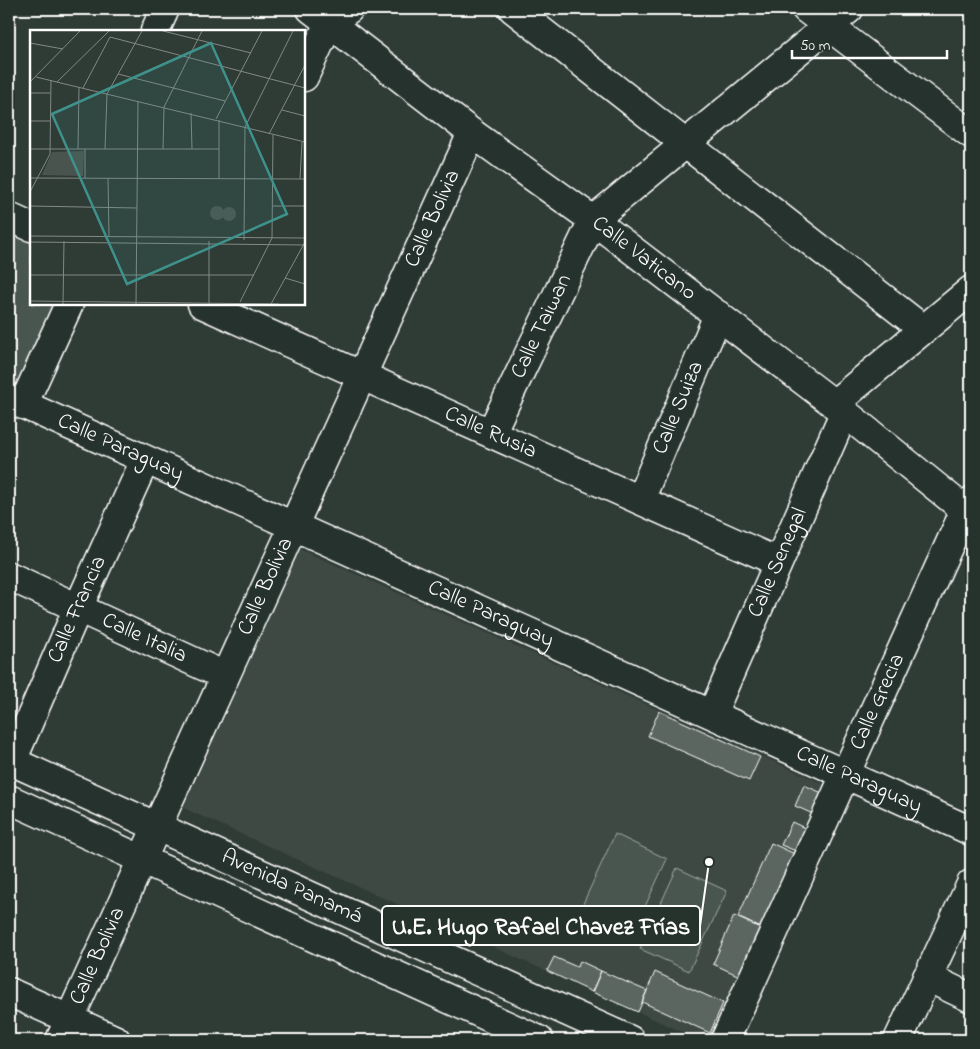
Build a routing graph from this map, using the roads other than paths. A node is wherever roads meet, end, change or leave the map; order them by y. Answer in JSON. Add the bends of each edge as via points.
{"nodes":[{"id":1,"x":165,"y":9,"type":"edge"},
{"id":2,"x":513,"y":9,"type":"edge"},
{"id":3,"x":806,"y":9,"type":"edge"},
{"id":4,"x":849,"y":9,"type":"edge"},
{"id":5,"x":330,"y":14,"type":"edge"},
{"id":6,"x":828,"y":26,"type":"junction"},
{"id":7,"x":154,"y":30,"type":"edge"},
{"id":8,"x":305,"y":75,"type":"edge"},
{"id":9,"x":472,"y":133,"type":"junction"},
{"id":10,"x":971,"y":134,"type":"edge"},
{"id":11,"x":685,"y":144,"type":"junction"},
{"id":12,"x":9,"y":217,"type":"edge"},
{"id":13,"x":593,"y":220,"type":"junction"},
{"id":14,"x":30,"y":227,"type":"edge"},
{"id":15,"x":971,"y":290,"type":"edge"},
{"id":16,"x":68,"y":305,"type":"edge"},
{"id":17,"x":204,"y":305,"type":"edge"},
{"id":18,"x":718,"y":315,"type":"junction"},
{"id":19,"x":923,"y":329,"type":"junction"},
{"id":20,"x":362,"y":375,"type":"junction"},
{"id":21,"x":16,"y":401,"type":"edge"},
{"id":22,"x":839,"y":408,"type":"junction"},
{"id":23,"x":491,"y":434,"type":"junction"},
{"id":24,"x":145,"y":460,"type":"junction"},
{"id":25,"x":640,"y":500,"type":"junction"},
{"id":26,"x":969,"y":509,"type":"edge"},
{"id":27,"x":293,"y":526,"type":"junction"},
{"id":28,"x":778,"y":562,"type":"junction"},
{"id":29,"x":9,"y":576,"type":"edge"},
{"id":30,"x":78,"y":608,"type":"junction"},
{"id":31,"x":225,"y":676,"type":"junction"},
{"id":32,"x":712,"y":714,"type":"junction"},
{"id":33,"x":10,"y":760,"type":"edge"},
{"id":34,"x":846,"y":774,"type":"junction"},
{"id":35,"x":9,"y":799,"type":"edge"},
{"id":36,"x":156,"y":827,"type":"junction"},
{"id":37,"x":971,"y":831,"type":"edge"},
{"id":38,"x":142,"y":860,"type":"junction"},
{"id":39,"x":971,"y":884,"type":"edge"},
{"id":40,"x":927,"y":977,"type":"junction"},
{"id":41,"x":9,"y":992,"type":"edge"},
{"id":42,"x":527,"y":994,"type":"junction"},
{"id":43,"x":971,"y":998,"type":"edge"},
{"id":44,"x":65,"y":1030,"type":"edge"},
{"id":45,"x":510,"y":1034,"type":"edge"},
{"id":46,"x":116,"y":1040,"type":"edge"},
{"id":47,"x":539,"y":1040,"type":"edge"},
{"id":48,"x":630,"y":1040,"type":"edge"},
{"id":49,"x":725,"y":1040,"type":"edge"},
{"id":50,"x":898,"y":1040,"type":"edge"}],
"edges":[{"from":1,"to":7,"type":"street"},
{"from":2,"to":11,"type":"street"},
{"from":3,"to":6,"type":"street"},
{"from":4,"to":6,"type":"street"},
{"from":5,"to":8,"type":"street"},
{"from":5,"to":9,"type":"street","name":"Calle Vaticano"},
{"from":6,"to":10,"type":"street"},
{"from":6,"to":11,"type":"street"},
{"from":9,"to":13,"type":"street","name":"Calle Vaticano"},
{"from":9,"to":20,"type":"street","name":"Calle Bolivia"},
{"from":11,"to":13,"type":"street"},
{"from":11,"to":19,"type":"street"},
{"from":12,"to":14,"type":"street"},
{"from":13,"to":18,"type":"street","name":"Calle Vaticano"},
{"from":13,"to":23,"type":"street","name":"Calle Taiwan"},
{"from":15,"to":19,"type":"street"},
{"from":16,"to":21,"type":"street"},
{"from":17,"to":20,"type":"street","name":"Calle Rusia"},
{"from":18,"to":22,"type":"street","name":"Calle Vaticano"},
{"from":18,"to":25,"type":"street","name":"Calle Suiza"},
{"from":19,"to":22,"type":"street"},
{"from":20,"to":23,"type":"street","name":"Calle Rusia"},
{"from":20,"to":27,"type":"street","name":"Calle Bolivia"},
{"from":21,"to":24,"type":"street","name":"Calle Paraguay"},
{"from":22,"to":26,"type":"street","name":"Calle Vaticano"},
{"from":22,"to":28,"type":"street","name":"Calle Senegal"},
{"from":23,"to":25,"type":"street","name":"Calle Rusia"},
{"from":24,"to":27,"type":"street","name":"Calle Paraguay"},
{"from":24,"to":30,"type":"street","name":"Calle Francia"},
{"from":25,"to":28,"type":"street","name":"Calle Rusia"},
{"from":26,"to":34,"type":"street","name":"Calle Grecia"},
{"from":27,"to":31,"type":"street","name":"Calle Bolivia"},
{"from":27,"to":32,"type":"street","name":"Calle Paraguay"},
{"from":28,"to":32,"type":"street","name":"Calle Senegal"},
{"from":29,"to":30,"type":"street","name":"Calle Italia"},
{"from":30,"to":31,"type":"street","name":"Calle Italia"},
{"from":30,"to":33,"type":"street","name":"Calle Francia"},
{"from":31,"to":36,"type":"street","name":"Calle Bolivia"},
{"from":32,"to":34,"type":"street","name":"Calle Paraguay"},
{"from":33,"to":36,"type":"street","name":"Avenida Panamá"},
{"from":34,"to":37,"type":"street","name":"Calle Paraguay"},
{"from":34,"to":49,"type":"street","name":"Calle Grecia"},
{"from":35,"to":38,"type":"street"},
{"from":36,"to":38,"type":"street","name":"Calle Bolivia"},
{"from":36,"to":42,"type":"street","name":"Avenida Panamá"},
{"from":38,"to":44,"type":"street","name":"Calle Bolivia"},
{"from":38,"to":45,"type":"street"},
{"from":39,"to":40,"type":"street"},
{"from":40,"to":43,"type":"street"},
{"from":40,"to":50,"type":"street"},
{"from":41,"to":44,"type":"street"},
{"from":42,"to":45,"type":"street"},
{"from":42,"to":48,"type":"street","name":"Avenida Panamá"},
{"from":44,"to":46,"type":"street"},
{"from":45,"to":47,"type":"street"}]}
